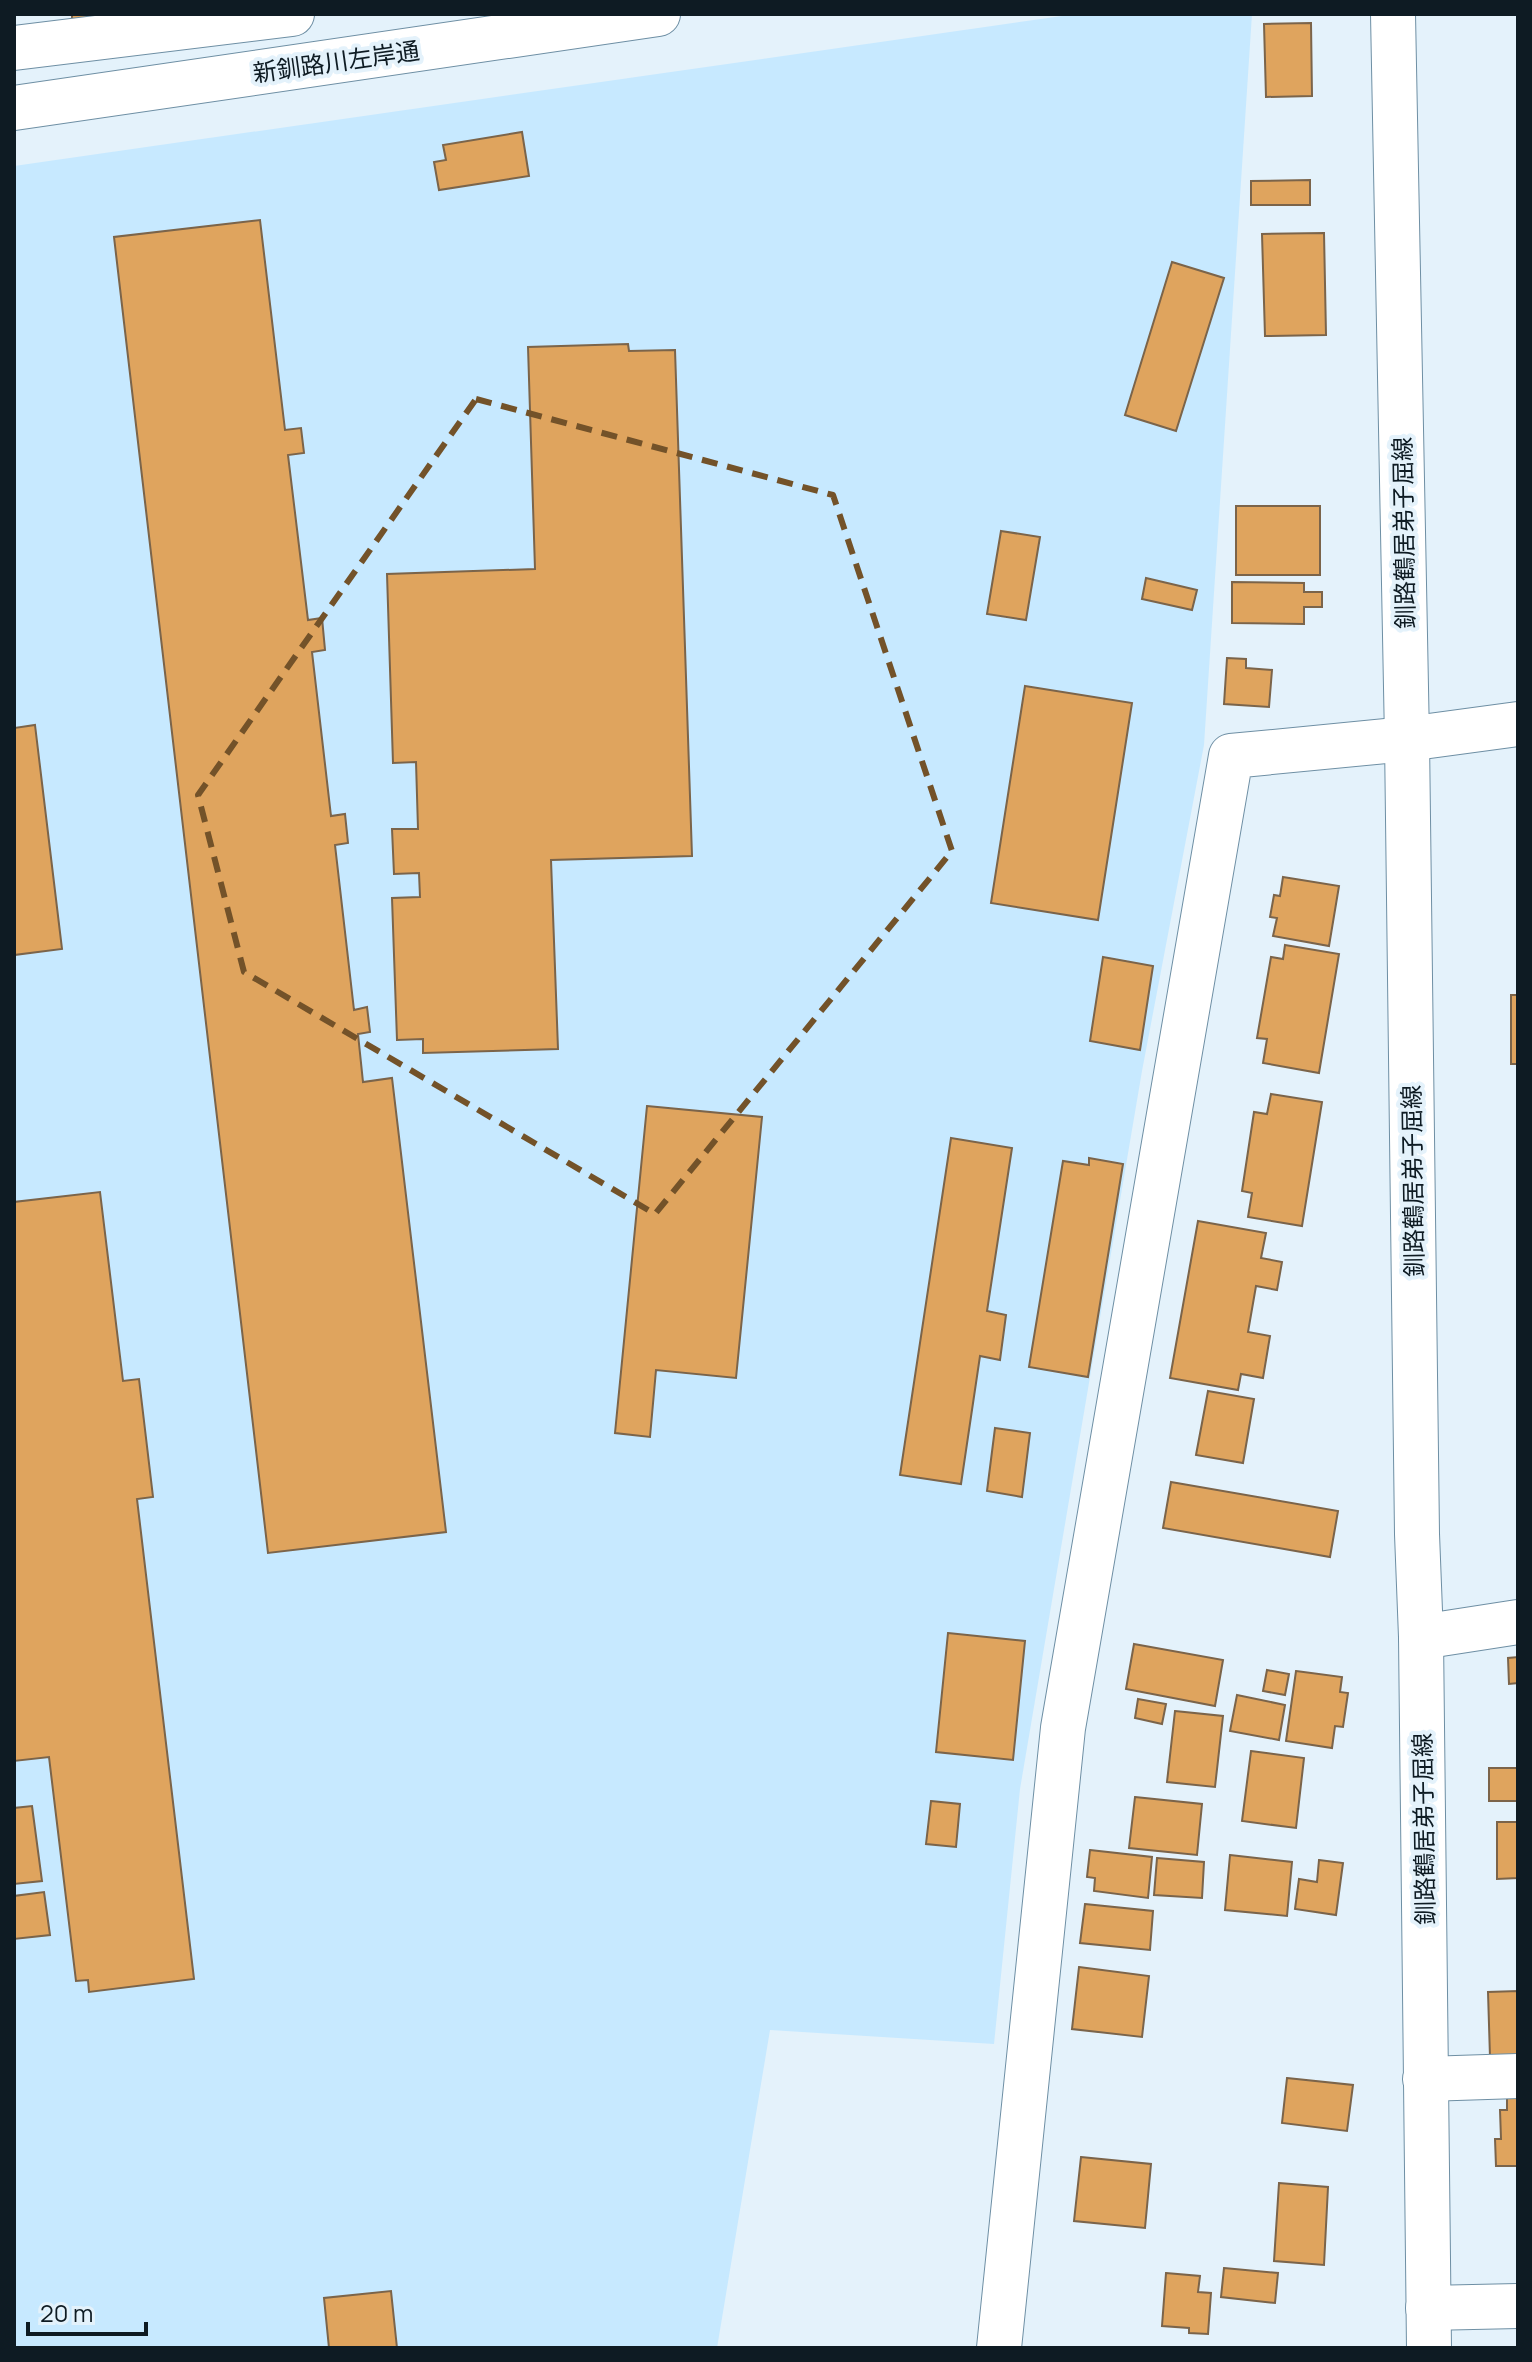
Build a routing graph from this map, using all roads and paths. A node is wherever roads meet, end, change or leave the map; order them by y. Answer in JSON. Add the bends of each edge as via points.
{"nodes":[{"id":1,"x":292,"y":14,"type":"edge"},
{"id":2,"x":658,"y":14,"type":"edge"},
{"id":3,"x":1393,"y":14,"type":"edge"},
{"id":4,"x":14,"y":48,"type":"edge"},
{"id":5,"x":14,"y":108,"type":"edge"},
{"id":6,"x":1518,"y":724,"type":"edge"},
{"id":7,"x":1407,"y":739,"type":"junction"},
{"id":8,"x":1518,"y":1622,"type":"edge"},
{"id":9,"x":1421,"y":1637,"type":"junction"},
{"id":10,"x":1518,"y":2076,"type":"edge"},
{"id":11,"x":1425,"y":2079,"type":"junction"},
{"id":12,"x":1518,"y":2306,"type":"edge"},
{"id":13,"x":1428,"y":2328,"type":"edge"},
{"id":14,"x":999,"y":2348,"type":"edge"}],
"edges":[{"from":1,"to":4,"type":"street"},
{"from":2,"to":5,"type":"street","name":"新釧路川左岸通"},
{"from":3,"to":7,"type":"street","name":"釧路鶴居弟子屈線"},
{"from":6,"to":7,"type":"street"},
{"from":7,"to":9,"type":"street","name":"釧路鶴居弟子屈線"},
{"from":7,"to":14,"type":"street","via":[[1231,756],[1063,1728]]},
{"from":8,"to":9,"type":"street"},
{"from":9,"to":11,"type":"street","name":"釧路鶴居弟子屈線"},
{"from":10,"to":11,"type":"street"},
{"from":11,"to":13,"type":"street","name":"釧路鶴居弟子屈線"},
{"from":12,"to":13,"type":"street"}]}
